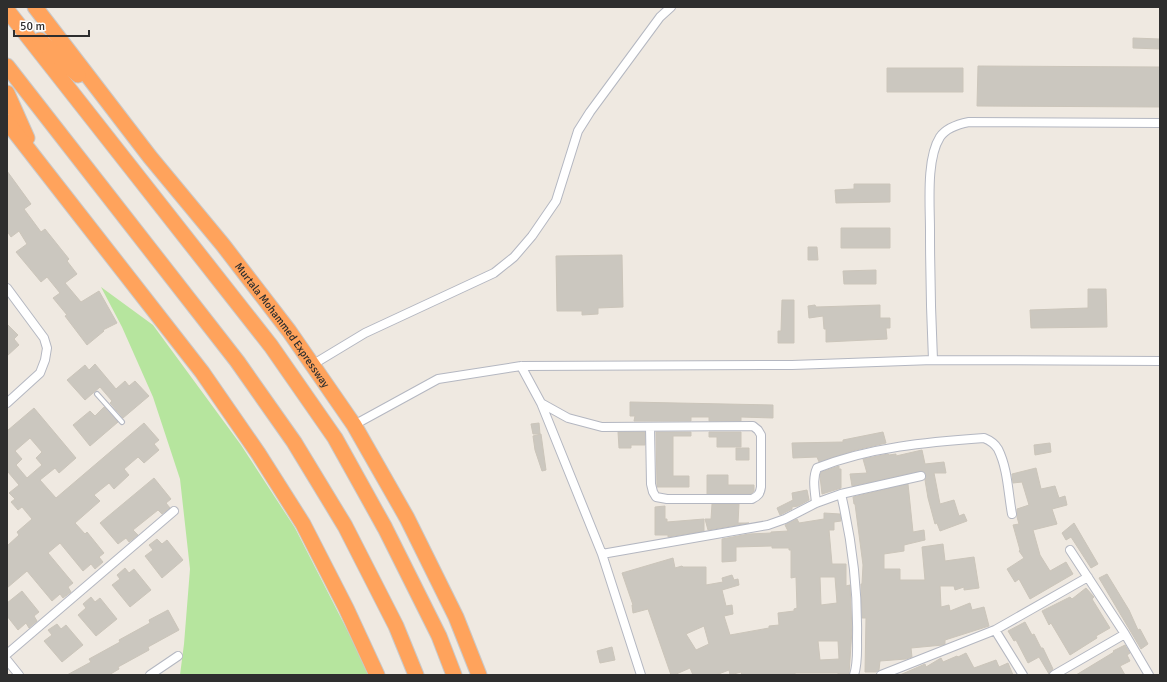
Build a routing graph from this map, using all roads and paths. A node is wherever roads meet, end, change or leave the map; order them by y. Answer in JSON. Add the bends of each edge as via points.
{"nodes":[{"id":1,"x":34,"y":7,"type":"edge"},
{"id":2,"x":671,"y":7,"type":"edge"},
{"id":3,"x":7,"y":10,"type":"edge"},
{"id":4,"x":7,"y":66,"type":"edge"},
{"id":5,"x":7,"y":93,"type":"edge"},
{"id":6,"x":110,"y":105,"type":"junction"},
{"id":7,"x":7,"y":122,"type":"edge"},
{"id":8,"x":1160,"y":123,"type":"edge"},
{"id":9,"x":36,"y":159,"type":"junction"},
{"id":10,"x":7,"y":288,"type":"edge"},
{"id":11,"x":933,"y":360,"type":"junction"},
{"id":12,"x":1160,"y":361,"type":"edge"},
{"id":13,"x":312,"y":365,"type":"junction"},
{"id":14,"x":521,"y":366,"type":"junction"},
{"id":15,"x":97,"y":394,"type":"dead end"},
{"id":16,"x":7,"y":403,"type":"edge"},
{"id":17,"x":541,"y":403,"type":"junction"},
{"id":18,"x":122,"y":422,"type":"dead end"},
{"id":19,"x":354,"y":425,"type":"junction"},
{"id":20,"x":650,"y":427,"type":"junction"},
{"id":21,"x":921,"y":476,"type":"dead end"},
{"id":22,"x":841,"y":494,"type":"junction"},
{"id":23,"x":816,"y":502,"type":"junction"},
{"id":24,"x":174,"y":512,"type":"dead end"},
{"id":25,"x":1012,"y":514,"type":"dead end"},
{"id":26,"x":1070,"y":550,"type":"dead end"},
{"id":27,"x":602,"y":554,"type":"junction"},
{"id":28,"x":1088,"y":576,"type":"junction"},
{"id":29,"x":995,"y":630,"type":"junction"},
{"id":30,"x":1125,"y":634,"type":"junction"},
{"id":31,"x":7,"y":654,"type":"edge"},
{"id":32,"x":178,"y":656,"type":"dead end"},
{"id":33,"x":7,"y":660,"type":"edge"},
{"id":34,"x":1146,"y":674,"type":"edge"},
{"id":35,"x":19,"y":675,"type":"edge"},
{"id":36,"x":150,"y":675,"type":"edge"},
{"id":37,"x":376,"y":675,"type":"edge"},
{"id":38,"x":416,"y":675,"type":"edge"},
{"id":39,"x":454,"y":675,"type":"edge"},
{"id":40,"x":479,"y":675,"type":"edge"},
{"id":41,"x":641,"y":675,"type":"edge"},
{"id":42,"x":854,"y":675,"type":"edge"},
{"id":43,"x":881,"y":675,"type":"edge"},
{"id":44,"x":1022,"y":675,"type":"edge"},
{"id":45,"x":1054,"y":675,"type":"edge"}],
"edges":[{"from":1,"to":6,"type":"highway","name":"Murtala Mohammed Expressway"},
{"from":2,"to":13,"type":"street","via":[[660,17],[578,131],[556,201],[514,257],[494,273],[364,333]]},
{"from":3,"to":6,"type":"highway"},
{"from":3,"to":39,"type":"highway","name":"Murtala Mohammed Expressway","via":[[271,346],[335,438],[385,528],[439,636]]},
{"from":4,"to":38,"type":"highway","via":[[237,361],[294,442],[345,526],[396,626]]},
{"from":5,"to":9,"type":"highway"},
{"from":6,"to":13,"type":"highway","name":"Murtala Mohammed Expressway","via":[[223,245]]},
{"from":7,"to":9,"type":"highway"},
{"from":8,"to":11,"type":"street","via":[[969,122],[953,126],[940,136],[933,151],[930,185],[930,304]]},
{"from":9,"to":37,"type":"highway","via":[[202,372],[258,453],[303,524],[346,608]]},
{"from":10,"to":16,"type":"street","via":[[44,338],[47,348],[40,373]]},
{"from":11,"to":12,"type":"street"},
{"from":11,"to":14,"type":"street","via":[[792,365]]},
{"from":13,"to":19,"type":"highway","name":"Murtala Mohammed Expressway"},
{"from":14,"to":17,"type":"street"},
{"from":14,"to":19,"type":"street","via":[[438,379]]},
{"from":15,"to":18,"type":"lane"},
{"from":17,"to":20,"type":"street","via":[[568,418],[602,427]]},
{"from":17,"to":27,"type":"street"},
{"from":19,"to":40,"type":"highway","name":"Murtala Mohammed Expressway","via":[[407,518],[456,617]]},
{"from":20,"to":20,"type":"street","via":[[753,426],[761,435],[761,487],[758,495],[752,499],[656,497],[651,484]]},
{"from":21,"to":22,"type":"street"},
{"from":22,"to":23,"type":"street"},
{"from":22,"to":42,"type":"street","via":[[854,564],[857,625],[857,665]]},
{"from":23,"to":25,"type":"street","via":[[814,480],[817,468],[863,454],[920,443],[984,438],[997,448],[1003,464]]},
{"from":23,"to":27,"type":"street","via":[[768,526]]},
{"from":24,"to":31,"type":"street"},
{"from":26,"to":28,"type":"street"},
{"from":27,"to":41,"type":"street"},
{"from":28,"to":29,"type":"street"},
{"from":28,"to":30,"type":"street"},
{"from":29,"to":43,"type":"street"},
{"from":29,"to":44,"type":"street"},
{"from":30,"to":34,"type":"street"},
{"from":30,"to":45,"type":"street"},
{"from":32,"to":36,"type":"street"},
{"from":33,"to":35,"type":"street"}]}
